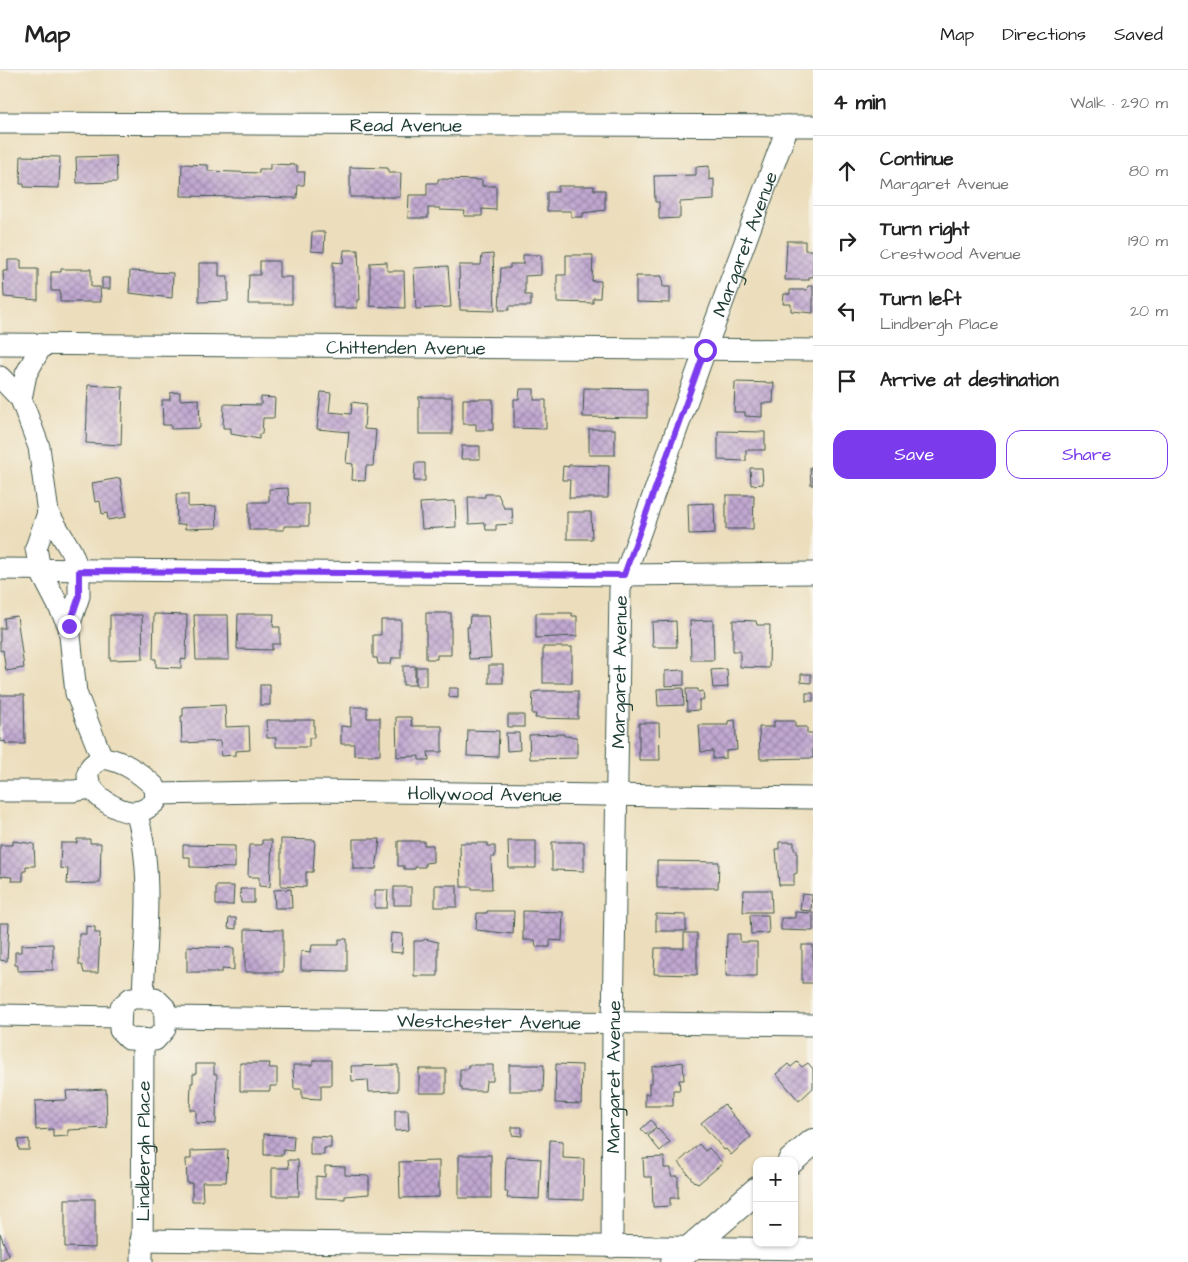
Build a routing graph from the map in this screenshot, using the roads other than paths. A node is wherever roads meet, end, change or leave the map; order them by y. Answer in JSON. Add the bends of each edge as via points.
{"nodes":[{"id":1,"x":0,"y":123,"type":"edge"},
{"id":2,"x":788,"y":126,"type":"junction"},
{"id":3,"x":813,"y":126,"type":"edge"},
{"id":4,"x":0,"y":344,"type":"edge"},
{"id":5,"x":42,"y":345,"type":"junction"},
{"id":6,"x":705,"y":350,"type":"junction"},
{"id":7,"x":813,"y":350,"type":"edge"},
{"id":8,"x":0,"y":377,"type":"edge"},
{"id":9,"x":21,"y":399,"type":"junction"},
{"id":10,"x":48,"y":513,"type":"junction"},
{"id":11,"x":0,"y":569,"type":"edge"},
{"id":12,"x":40,"y":570,"type":"junction"},
{"id":13,"x":79,"y":571,"type":"junction"},
{"id":14,"x":813,"y":573,"type":"edge"},
{"id":15,"x":624,"y":575,"type":"junction"},
{"id":16,"x":69,"y":626,"type":"junction"},
{"id":17,"x":102,"y":758,"type":"junction"},
{"id":18,"x":90,"y":788,"type":"junction"},
{"id":19,"x":0,"y":791,"type":"edge"},
{"id":20,"x":156,"y":794,"type":"junction"},
{"id":21,"x":618,"y":795,"type":"junction"},
{"id":22,"x":813,"y":798,"type":"edge"},
{"id":23,"x":136,"y":812,"type":"junction"},
{"id":24,"x":143,"y":998,"type":"junction"},
{"id":25,"x":0,"y":1015,"type":"edge"},
{"id":26,"x":120,"y":1017,"type":"junction"},
{"id":27,"x":165,"y":1017,"type":"junction"},
{"id":28,"x":613,"y":1024,"type":"junction"},
{"id":29,"x":813,"y":1025,"type":"edge"},
{"id":30,"x":142,"y":1040,"type":"junction"},
{"id":31,"x":813,"y":1142,"type":"edge"},
{"id":32,"x":796,"y":1157,"type":"edge"},
{"id":33,"x":753,"y":1193,"type":"edge"},
{"id":34,"x":141,"y":1240,"type":"junction"},
{"id":35,"x":612,"y":1247,"type":"junction"},
{"id":36,"x":813,"y":1249,"type":"edge"},
{"id":37,"x":681,"y":1255,"type":"edge"},
{"id":38,"x":142,"y":1262,"type":"edge"}],
"edges":[{"from":1,"to":2,"type":"street","name":"Read Avenue"},
{"from":2,"to":3,"type":"street","name":"Read Avenue"},
{"from":2,"to":6,"type":"street","name":"Margaret Avenue"},
{"from":4,"to":5,"type":"street","name":"Chittenden Avenue"},
{"from":5,"to":6,"type":"street","name":"Chittenden Avenue"},
{"from":5,"to":9,"type":"street","via":[[26,374]]},
{"from":6,"to":7,"type":"street","name":"Chittenden Avenue"},
{"from":6,"to":15,"type":"street","name":"Margaret Avenue"},
{"from":8,"to":9,"type":"street"},
{"from":9,"to":10,"type":"street","via":[[39,447]]},
{"from":10,"to":12,"type":"street","via":[[36,548]]},
{"from":10,"to":13,"type":"street"},
{"from":11,"to":12,"type":"street"},
{"from":12,"to":13,"type":"street"},
{"from":12,"to":16,"type":"street"},
{"from":13,"to":15,"type":"street"},
{"from":13,"to":16,"type":"street","via":[[79,596]]},
{"from":14,"to":15,"type":"street"},
{"from":15,"to":21,"type":"street","name":"Margaret Avenue","via":[[620,589]]},
{"from":16,"to":17,"type":"street","via":[[76,694]]},
{"from":17,"to":18,"type":"street","via":[[90,766],[87,777]]},
{"from":17,"to":20,"type":"street","via":[[116,760],[143,776],[155,788]]},
{"from":18,"to":19,"type":"street"},
{"from":18,"to":23,"type":"street","via":[[121,809]]},
{"from":20,"to":21,"type":"street","name":"Hollywood Avenue"},
{"from":20,"to":23,"type":"street","via":[[156,800],[150,807]]},
{"from":21,"to":22,"type":"street","name":"Hollywood Avenue"},
{"from":21,"to":28,"type":"street","name":"Margaret Avenue"},
{"from":23,"to":24,"type":"street","via":[[144,836]]},
{"from":24,"to":26,"type":"street","via":[[131,998],[121,1007]]},
{"from":24,"to":27,"type":"street","via":[[155,998],[165,1008]]},
{"from":25,"to":26,"type":"street"},
{"from":26,"to":30,"type":"street","via":[[120,1030],[129,1039]]},
{"from":27,"to":28,"type":"street","name":"Westchester Avenue"},
{"from":27,"to":30,"type":"street","via":[[165,1029],[155,1040]]},
{"from":28,"to":29,"type":"street","name":"Westchester Avenue"},
{"from":28,"to":35,"type":"street","name":"Margaret Avenue"},
{"from":30,"to":34,"type":"street","name":"Lindbergh Place"},
{"from":31,"to":32,"type":"street"},
{"from":33,"to":37,"type":"street"},
{"from":34,"to":35,"type":"street"},
{"from":34,"to":38,"type":"street","name":"Lindbergh Place"},
{"from":35,"to":37,"type":"street"},
{"from":36,"to":37,"type":"street"}]}
